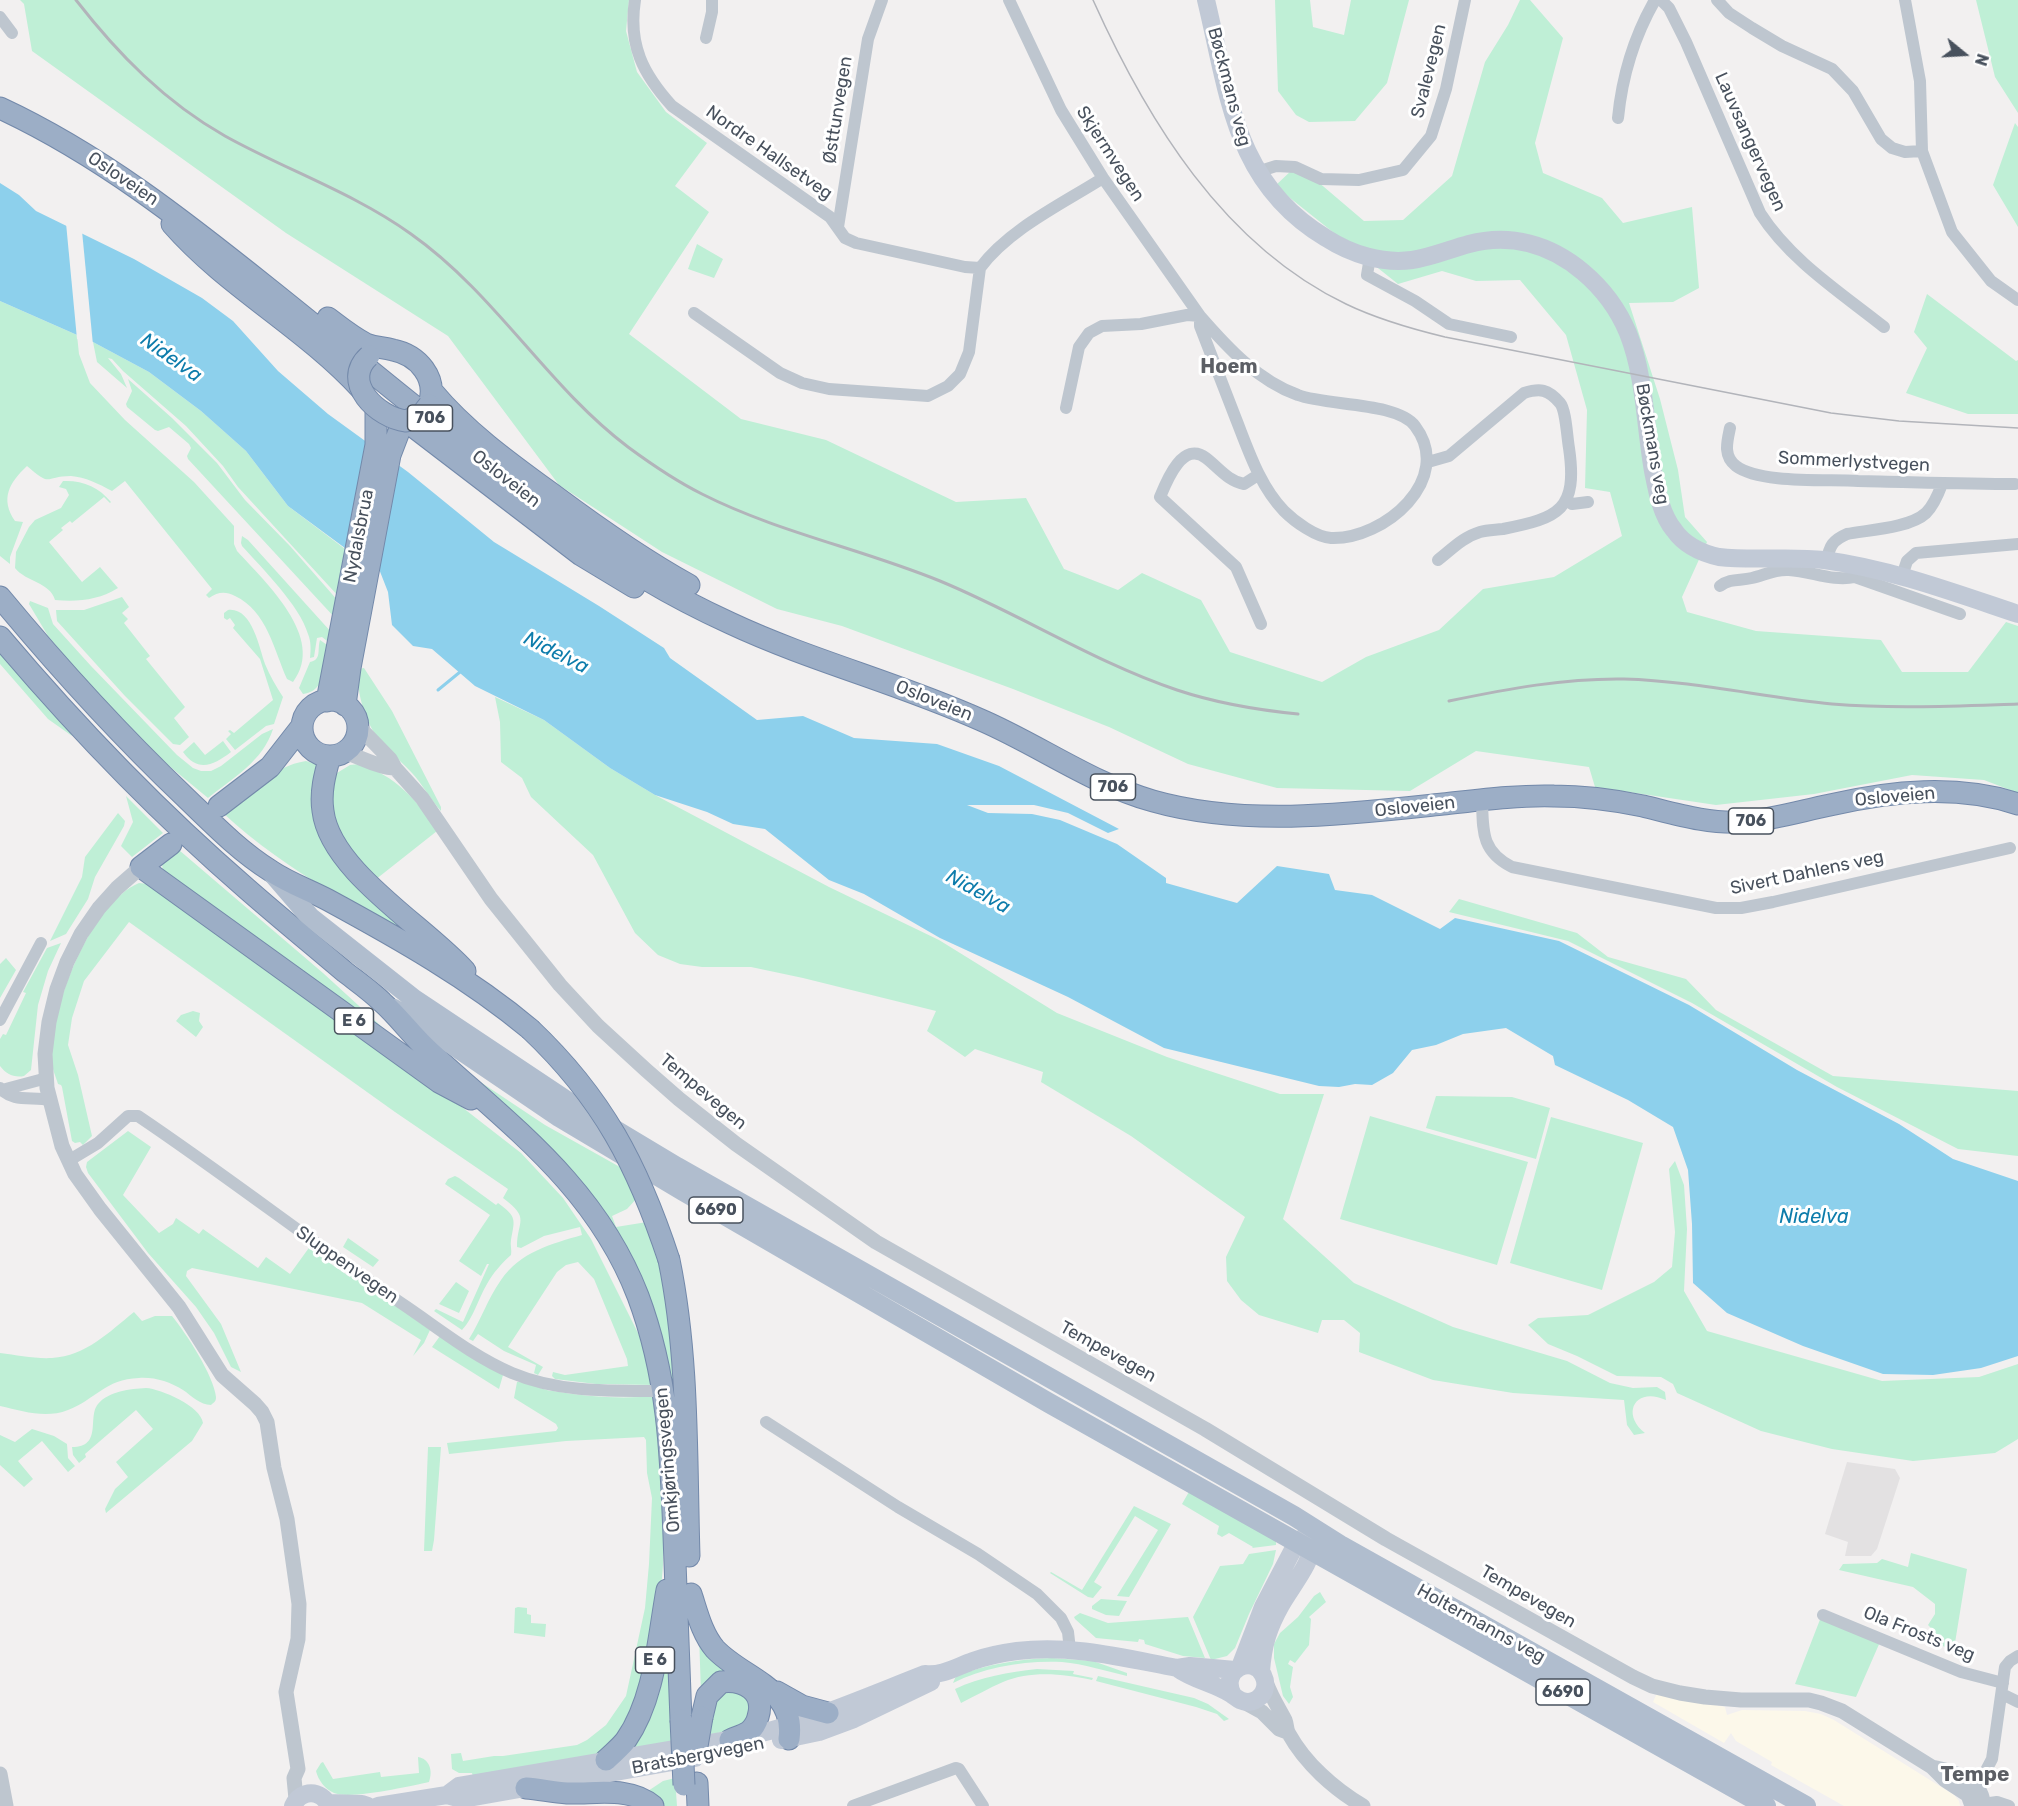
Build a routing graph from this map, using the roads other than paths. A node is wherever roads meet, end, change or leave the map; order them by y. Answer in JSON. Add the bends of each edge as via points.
{"nodes":[{"id":1,"x":635,"y":0,"type":"edge"},
{"id":2,"x":712,"y":0,"type":"edge"},
{"id":3,"x":882,"y":0,"type":"edge"},
{"id":4,"x":1009,"y":0,"type":"edge"},
{"id":5,"x":1206,"y":0,"type":"edge"},
{"id":6,"x":1465,"y":0,"type":"edge"},
{"id":7,"x":1655,"y":0,"type":"edge"},
{"id":8,"x":1661,"y":0,"type":"edge"},
{"id":9,"x":1717,"y":0,"type":"edge"},
{"id":10,"x":1905,"y":0,"type":"edge"},
{"id":11,"x":0,"y":17,"type":"edge"},
{"id":12,"x":12,"y":33,"type":"dead end"},
{"id":13,"x":706,"y":38,"type":"dead end"},
{"id":14,"x":0,"y":108,"type":"edge"},
{"id":15,"x":1618,"y":118,"type":"dead end"},
{"id":16,"x":1922,"y":151,"type":"junction"},
{"id":17,"x":1257,"y":172,"type":"junction"},
{"id":18,"x":1102,"y":178,"type":"junction"},
{"id":19,"x":144,"y":192,"type":"junction"},
{"id":20,"x":838,"y":227,"type":"junction"},
{"id":21,"x":1370,"y":257,"type":"junction"},
{"id":22,"x":980,"y":267,"type":"junction"},
{"id":23,"x":2018,"y":300,"type":"edge"},
{"id":24,"x":694,"y":314,"type":"dead end"},
{"id":25,"x":1200,"y":316,"type":"junction"},
{"id":26,"x":1884,"y":327,"type":"dead end"},
{"id":27,"x":1511,"y":337,"type":"dead end"},
{"id":28,"x":375,"y":353,"type":"junction"},
{"id":29,"x":361,"y":389,"type":"junction"},
{"id":30,"x":431,"y":398,"type":"junction"},
{"id":31,"x":376,"y":408,"type":"junction"},
{"id":32,"x":1066,"y":408,"type":"dead end"},
{"id":33,"x":405,"y":421,"type":"junction"},
{"id":34,"x":1730,"y":428,"type":"dead end"},
{"id":35,"x":1428,"y":462,"type":"junction"},
{"id":36,"x":1258,"y":475,"type":"junction"},
{"id":37,"x":1942,"y":484,"type":"junction"},
{"id":38,"x":2015,"y":484,"type":"dead end"},
{"id":39,"x":1567,"y":500,"type":"junction"},
{"id":40,"x":1588,"y":502,"type":"dead end"},
{"id":41,"x":2018,"y":544,"type":"edge"},
{"id":42,"x":1438,"y":560,"type":"dead end"},
{"id":43,"x":1827,"y":561,"type":"junction"},
{"id":44,"x":1857,"y":572,"type":"junction"},
{"id":45,"x":1902,"y":576,"type":"junction"},
{"id":46,"x":1720,"y":585,"type":"dead end"},
{"id":47,"x":0,"y":597,"type":"edge"},
{"id":48,"x":1960,"y":614,"type":"dead end"},
{"id":49,"x":2018,"y":614,"type":"edge"},
{"id":50,"x":729,"y":623,"type":"junction"},
{"id":51,"x":1261,"y":624,"type":"dead end"},
{"id":52,"x":0,"y":637,"type":"edge"},
{"id":53,"x":766,"y":638,"type":"junction"},
{"id":54,"x":343,"y":666,"type":"junction"},
{"id":55,"x":336,"y":703,"type":"junction"},
{"id":56,"x":357,"y":725,"type":"junction"},
{"id":57,"x":302,"y":726,"type":"junction"},
{"id":58,"x":330,"y":753,"type":"junction"},
{"id":59,"x":270,"y":767,"type":"junction"},
{"id":60,"x":395,"y":768,"type":"junction"},
{"id":61,"x":1482,"y":800,"type":"junction"},
{"id":62,"x":2018,"y":804,"type":"edge"},
{"id":63,"x":219,"y":806,"type":"dead end"},
{"id":64,"x":171,"y":844,"type":"dead end"},
{"id":65,"x":2010,"y":848,"type":"dead end"},
{"id":66,"x":141,"y":867,"type":"junction"},
{"id":67,"x":271,"y":872,"type":"junction"},
{"id":68,"x":41,"y":943,"type":"dead end"},
{"id":69,"x":484,"y":992,"type":"junction"},
{"id":70,"x":382,"y":1001,"type":"junction"},
{"id":71,"x":0,"y":1020,"type":"edge"},
{"id":72,"x":46,"y":1077,"type":"junction"},
{"id":73,"x":1,"y":1089,"type":"edge"},
{"id":74,"x":50,"y":1100,"type":"junction"},
{"id":75,"x":504,"y":1116,"type":"junction"},
{"id":76,"x":68,"y":1161,"type":"junction"},
{"id":77,"x":655,"y":1391,"type":"dead end"},
{"id":78,"x":766,"y":1422,"type":"dead end"},
{"id":79,"x":1315,"y":1528,"type":"junction"},
{"id":80,"x":1305,"y":1547,"type":"junction"},
{"id":81,"x":675,"y":1549,"type":"junction"},
{"id":82,"x":691,"y":1594,"type":"junction"},
{"id":83,"x":1823,"y":1615,"type":"dead end"},
{"id":84,"x":1070,"y":1650,"type":"junction"},
{"id":85,"x":2018,"y":1656,"type":"edge"},
{"id":86,"x":1177,"y":1668,"type":"junction"},
{"id":87,"x":1238,"y":1668,"type":"junction"},
{"id":88,"x":936,"y":1675,"type":"junction"},
{"id":89,"x":1263,"y":1677,"type":"junction"},
{"id":90,"x":2003,"y":1689,"type":"junction"},
{"id":91,"x":765,"y":1693,"type":"junction"},
{"id":92,"x":1237,"y":1698,"type":"junction"},
{"id":93,"x":2018,"y":1702,"type":"edge"},
{"id":94,"x":828,"y":1713,"type":"junction"},
{"id":95,"x":692,"y":1718,"type":"junction"},
{"id":96,"x":786,"y":1731,"type":"junction"},
{"id":97,"x":1287,"y":1732,"type":"junction"},
{"id":98,"x":730,"y":1740,"type":"junction"},
{"id":99,"x":606,"y":1760,"type":"junction"},
{"id":100,"x":0,"y":1774,"type":"edge"},
{"id":101,"x":526,"y":1788,"type":"junction"},
{"id":102,"x":688,"y":1791,"type":"edge"},
{"id":103,"x":498,"y":1793,"type":"edge"},
{"id":104,"x":300,"y":1799,"type":"edge"},
{"id":105,"x":1976,"y":1800,"type":"edge"},
{"id":106,"x":329,"y":1804,"type":"edge"},
{"id":107,"x":6,"y":1806,"type":"edge"},
{"id":108,"x":368,"y":1806,"type":"edge"},
{"id":109,"x":378,"y":1806,"type":"edge"},
{"id":110,"x":653,"y":1806,"type":"edge"},
{"id":111,"x":698,"y":1806,"type":"edge"},
{"id":112,"x":853,"y":1806,"type":"edge"},
{"id":113,"x":983,"y":1806,"type":"edge"},
{"id":114,"x":1363,"y":1806,"type":"edge"},
{"id":115,"x":1766,"y":1806,"type":"edge"},
{"id":116,"x":1806,"y":1806,"type":"edge"},
{"id":117,"x":2009,"y":1806,"type":"edge"}],
"edges":[{"from":1,"to":20,"type":"street","name":"Nordre Hallsetveg","via":[[634,30],[643,68],[672,106],[831,217]]},
{"from":2,"to":13,"type":"street"},
{"from":3,"to":20,"type":"street","name":"Østtunvegen","via":[[868,39]]},
{"from":4,"to":18,"type":"street","name":"Skjermvegen","via":[[1061,110]]},
{"from":5,"to":17,"type":"main road","name":"Bøckmans veg","via":[[1234,115]]},
{"from":6,"to":17,"type":"street","name":"Svalevegen","via":[[1446,89],[1431,136],[1403,170],[1359,180],[1321,179],[1296,167],[1276,165]]},
{"from":7,"to":15,"type":"street","via":[[1621,88]]},
{"from":8,"to":26,"type":"street","name":"Lauvsangervegen","via":[[1686,42],[1760,213],[1773,233]]},
{"from":9,"to":16,"type":"street","via":[[1729,13],[1782,46],[1832,69],[1853,91],[1881,139],[1892,148]]},
{"from":10,"to":16,"type":"street","via":[[1920,81]]},
{"from":11,"to":12,"type":"street"},
{"from":14,"to":19,"type":"highway","name":"Osloveien","number":"706","via":[[87,154]]},
{"from":16,"to":23,"type":"street","via":[[1953,232],[1991,281]]},
{"from":17,"to":21,"type":"main road","name":"Bøckmans veg","via":[[1304,224],[1334,243]]},
{"from":18,"to":22,"type":"street","via":[[1006,239]]},
{"from":18,"to":25,"type":"street","name":"Skjermvegen"},
{"from":19,"to":28,"type":"highway","number":"706","via":[[210,225]]},
{"from":19,"to":29,"type":"highway","number":"706","via":[[193,248],[332,359]]},
{"from":19,"to":50,"type":"highway","name":"Osloveien","number":"706","via":[[573,531],[634,572]]},
{"from":20,"to":22,"type":"street","name":"Nordre Hallsetveg","via":[[845,238],[856,243]]},
{"from":21,"to":27,"type":"street","via":[[1367,275],[1449,324]]},
{"from":21,"to":43,"type":"main road","name":"Bøckmans veg","via":[[1412,260],[1496,239],[1524,242],[1567,260],[1602,290],[1629,334],[1656,488],[1666,518],[1679,537],[1699,551],[1719,557]]},
{"from":22,"to":24,"type":"street","via":[[969,352],[960,374],[948,386],[928,396],[829,389],[802,383],[780,373]]},
{"from":25,"to":32,"type":"street","via":[[1102,326],[1089,333],[1079,347]]},
{"from":25,"to":35,"type":"street","via":[[1232,352],[1265,378],[1297,395],[1393,412],[1406,418],[1423,441]]},
{"from":25,"to":36,"type":"street","via":[[1200,326]]},
{"from":28,"to":29,"type":"highway","bridge":true,"via":[[360,371]]},
{"from":28,"to":30,"type":"highway","number":"706","via":[[399,352],[415,361],[427,373]]},
{"from":29,"to":31,"type":"highway","number":"706","bridge":true},
{"from":30,"to":33,"type":"highway","number":"706","bridge":true,"via":[[422,414]]},
{"from":30,"to":53,"type":"highway","number":"706","via":[[513,466],[626,548],[710,597]]},
{"from":31,"to":33,"type":"highway","number":"706","bridge":true},
{"from":31,"to":54,"type":"highway","name":"Nydalsbrua","number":"706","via":[[376,446]]},
{"from":33,"to":50,"type":"highway","number":"706","via":[[581,555],[621,580],[669,606]]},
{"from":33,"to":54,"type":"highway","name":"Nydalsbrua","number":"706","via":[[390,455]]},
{"from":34,"to":37,"type":"street","name":"Sommerlystvegen","via":[[1728,458],[1736,467],[1756,474],[1791,479]]},
{"from":35,"to":36,"type":"street","via":[[1412,499],[1390,521],[1364,534],[1329,538],[1304,528],[1284,511]]},
{"from":35,"to":39,"type":"street","via":[[1449,456],[1524,393],[1537,389],[1550,393],[1562,406],[1572,466]]},
{"from":36,"to":51,"type":"street","via":[[1244,484],[1234,482],[1203,456],[1193,453],[1181,459],[1160,496],[1236,567]]},
{"from":37,"to":38,"type":"street","name":"Sommerlystvegen"},
{"from":37,"to":43,"type":"street","name":"Sommerlystvegen","via":[[1935,501],[1921,517],[1838,538],[1830,546]]},
{"from":39,"to":40,"type":"street","via":[[1572,504]]},
{"from":39,"to":42,"type":"street","via":[[1544,520],[1465,538]]},
{"from":41,"to":45,"type":"street","via":[[1916,553],[1907,561]]},
{"from":43,"to":44,"type":"main road","name":"Bøckmans veg"},
{"from":44,"to":45,"type":"main road","name":"Bøckmans veg"},
{"from":44,"to":46,"type":"street","via":[[1845,579],[1774,571]]},
{"from":44,"to":48,"type":"street"},
{"from":45,"to":49,"type":"main road","name":"Bøckmans veg"},
{"from":47,"to":67,"type":"highway","number":"E 6","via":[[152,765],[222,832]]},
{"from":50,"to":53,"type":"highway","name":"Osloveien","number":"706"},
{"from":52,"to":70,"type":"highway","number":"E 6","via":[[152,802],[244,887]]},
{"from":53,"to":61,"type":"highway","name":"Osloveien","number":"706","via":[[966,713],[1115,788],[1167,805],[1237,814],[1301,815]]},
{"from":54,"to":55,"type":"highway","number":"706"},
{"from":55,"to":56,"type":"highway","via":[[354,715]]},
{"from":55,"to":57,"type":"highway","via":[[320,702],[309,709]]},
{"from":56,"to":58,"type":"highway","via":[[353,742]]},
{"from":56,"to":60,"type":"street","name":"Tempevegen"},
{"from":57,"to":58,"type":"highway","via":[[304,739]]},
{"from":57,"to":59,"type":"highway"},
{"from":58,"to":59,"type":"highway","via":[[295,758]]},
{"from":58,"to":60,"type":"street","via":[[360,756]]},
{"from":58,"to":69,"type":"highway","number":"E 6","via":[[323,784],[323,812],[334,843],[358,873],[449,952]]},
{"from":59,"to":63,"type":"highway"},
{"from":60,"to":105,"type":"street","name":"Tempevegen","via":[[422,798],[522,939],[598,1026],[705,1121],[876,1242],[1205,1429],[1378,1535],[1633,1677],[1680,1694],[1821,1703],[1842,1711],[1932,1767]]},
{"from":61,"to":62,"type":"highway","name":"Osloveien","number":"706","via":[[1569,796],[1731,822],[1898,793],[1983,795]]},
{"from":61,"to":65,"type":"street","name":"Sivert Dahlens veg","via":[[1486,843],[1512,867],[1716,908],[1773,902]]},
{"from":64,"to":66,"type":"highway"},
{"from":66,"to":72,"type":"street","via":[[99,908],[67,962],[49,1022]]},
{"from":66,"to":75,"type":"highway","number":"E 6","via":[[439,1082]]},
{"from":67,"to":69,"type":"highway","number":"E 6","via":[[328,900]]},
{"from":67,"to":79,"type":"main road","number":"6690","via":[[310,917],[389,980],[567,1101]]},
{"from":68,"to":71,"type":"street"},
{"from":69,"to":82,"type":"highway","name":"Omkjøringsvegen","number":"E 6","bridge":true,"via":[[567,1066],[611,1125],[651,1206],[669,1260],[681,1338]]},
{"from":70,"to":75,"type":"highway","name":"Omkjøringsvegen","number":"E 6","via":[[426,1049]]},
{"from":70,"to":80,"type":"main road","number":"6690","via":[[559,1117],[693,1197]]},
{"from":72,"to":73,"type":"street"},
{"from":72,"to":74,"type":"street"},
{"from":73,"to":74,"type":"street","via":[[13,1098]]},
{"from":74,"to":76,"type":"street"},
{"from":75,"to":81,"type":"highway","name":"Omkjøringsvegen","number":"E 6","via":[[576,1190],[599,1222],[637,1295],[657,1356],[667,1408]]},
{"from":76,"to":77,"type":"street","name":"Sluppenvegen","via":[[98,1143],[128,1116],[138,1116],[486,1360],[512,1373],[553,1385],[593,1391]]},
{"from":76,"to":104,"type":"street","via":[[100,1209],[179,1307],[222,1375],[262,1412],[267,1422],[299,1604],[298,1639],[286,1692],[298,1768],[305,1776]]},
{"from":78,"to":84,"type":"street","via":[[1037,1593],[1061,1618]]},
{"from":79,"to":80,"type":"main road"},
{"from":79,"to":116,"type":"main road","name":"Holtermanns veg","number":"6690"},
{"from":80,"to":87,"type":"main road","via":[[1263,1607]]},
{"from":80,"to":89,"type":"main road","via":[[1265,1637]]},
{"from":80,"to":115,"type":"main road","name":"Holtermanns veg","number":"6690"},
{"from":81,"to":95,"type":"highway","name":"Omkjøringsvegen","number":"E 6"},
{"from":81,"to":99,"type":"highway","number":"E 6","via":[[656,1660],[644,1701],[626,1740]]},
{"from":82,"to":91,"type":"highway","number":"E 6","via":[[714,1647]]},
{"from":82,"to":95,"type":"highway","name":"Omkjøringsvegen","number":"E 6"},
{"from":83,"to":90,"type":"street","name":"Ola Frosts veg"},
{"from":84,"to":86,"type":"main road","name":"Bratsbergvegen"},
{"from":84,"to":88,"type":"main road","name":"Bratsbergvegen","via":[[1000,1654]]},
{"from":85,"to":90,"type":"street","via":[[2006,1667]]},
{"from":86,"to":87,"type":"main road","name":"Bratsbergvegen"},
{"from":86,"to":92,"type":"main road","name":"Bratsbergvegen","via":[[1188,1677]]},
{"from":87,"to":89,"type":"main road","via":[[1251,1666]]},
{"from":87,"to":92,"type":"main road","via":[[1229,1685]]},
{"from":88,"to":94,"type":"main road","name":"Bratsbergvegen","via":[[925,1674]]},
{"from":88,"to":96,"type":"main road","name":"Bratsbergvegen","via":[[929,1684],[854,1719],[819,1732]]},
{"from":89,"to":92,"type":"main road","via":[[1263,1694],[1258,1699],[1247,1702]]},
{"from":89,"to":97,"type":"street"},
{"from":90,"to":93,"type":"street","name":"Ola Frosts veg"},
{"from":90,"to":105,"type":"street","via":[[1992,1759]]},
{"from":91,"to":94,"type":"highway","number":"E 6"},
{"from":91,"to":95,"type":"highway","number":"E 6","via":[[741,1683],[721,1682]]},
{"from":91,"to":96,"type":"highway","number":"E 6"},
{"from":91,"to":98,"type":"highway","via":[[756,1723],[748,1733]]},
{"from":92,"to":97,"type":"street"},
{"from":94,"to":96,"type":"main road","name":"Bratsbergvegen"},
{"from":95,"to":102,"type":"highway","name":"Omkjøringsvegen","number":"E 6","bridge":true},
{"from":95,"to":102,"type":"highway","name":"Omkjøringsvegen","number":"E 6","bridge":true,"via":[[696,1752]]},
{"from":96,"to":98,"type":"main road","name":"Bratsbergvegen"},
{"from":96,"to":101,"type":"main road","name":"Bratsbergvegen","via":[[723,1753]]},
{"from":97,"to":114,"type":"street","via":[[1316,1770]]},
{"from":98,"to":99,"type":"main road","name":"Bratsbergvegen"},
{"from":99,"to":103,"type":"main road","name":"Bratsbergvegen"},
{"from":100,"to":107,"type":"street"},
{"from":101,"to":103,"type":"main road","name":"Bratsbergvegen"},
{"from":101,"to":110,"type":"highway","via":[[635,1796]]},
{"from":102,"to":111,"type":"highway","name":"Omkjøringsvegen","number":"E 6"},
{"from":103,"to":109,"type":"main road","name":"Bratsbergvegen","via":[[459,1786],[447,1795]]},
{"from":104,"to":106,"type":"main road","via":[[318,1794]]},
{"from":105,"to":117,"type":"street"},
{"from":106,"to":108,"type":"main road"},
{"from":112,"to":113,"type":"street","via":[[952,1768],[959,1769]]}]}
